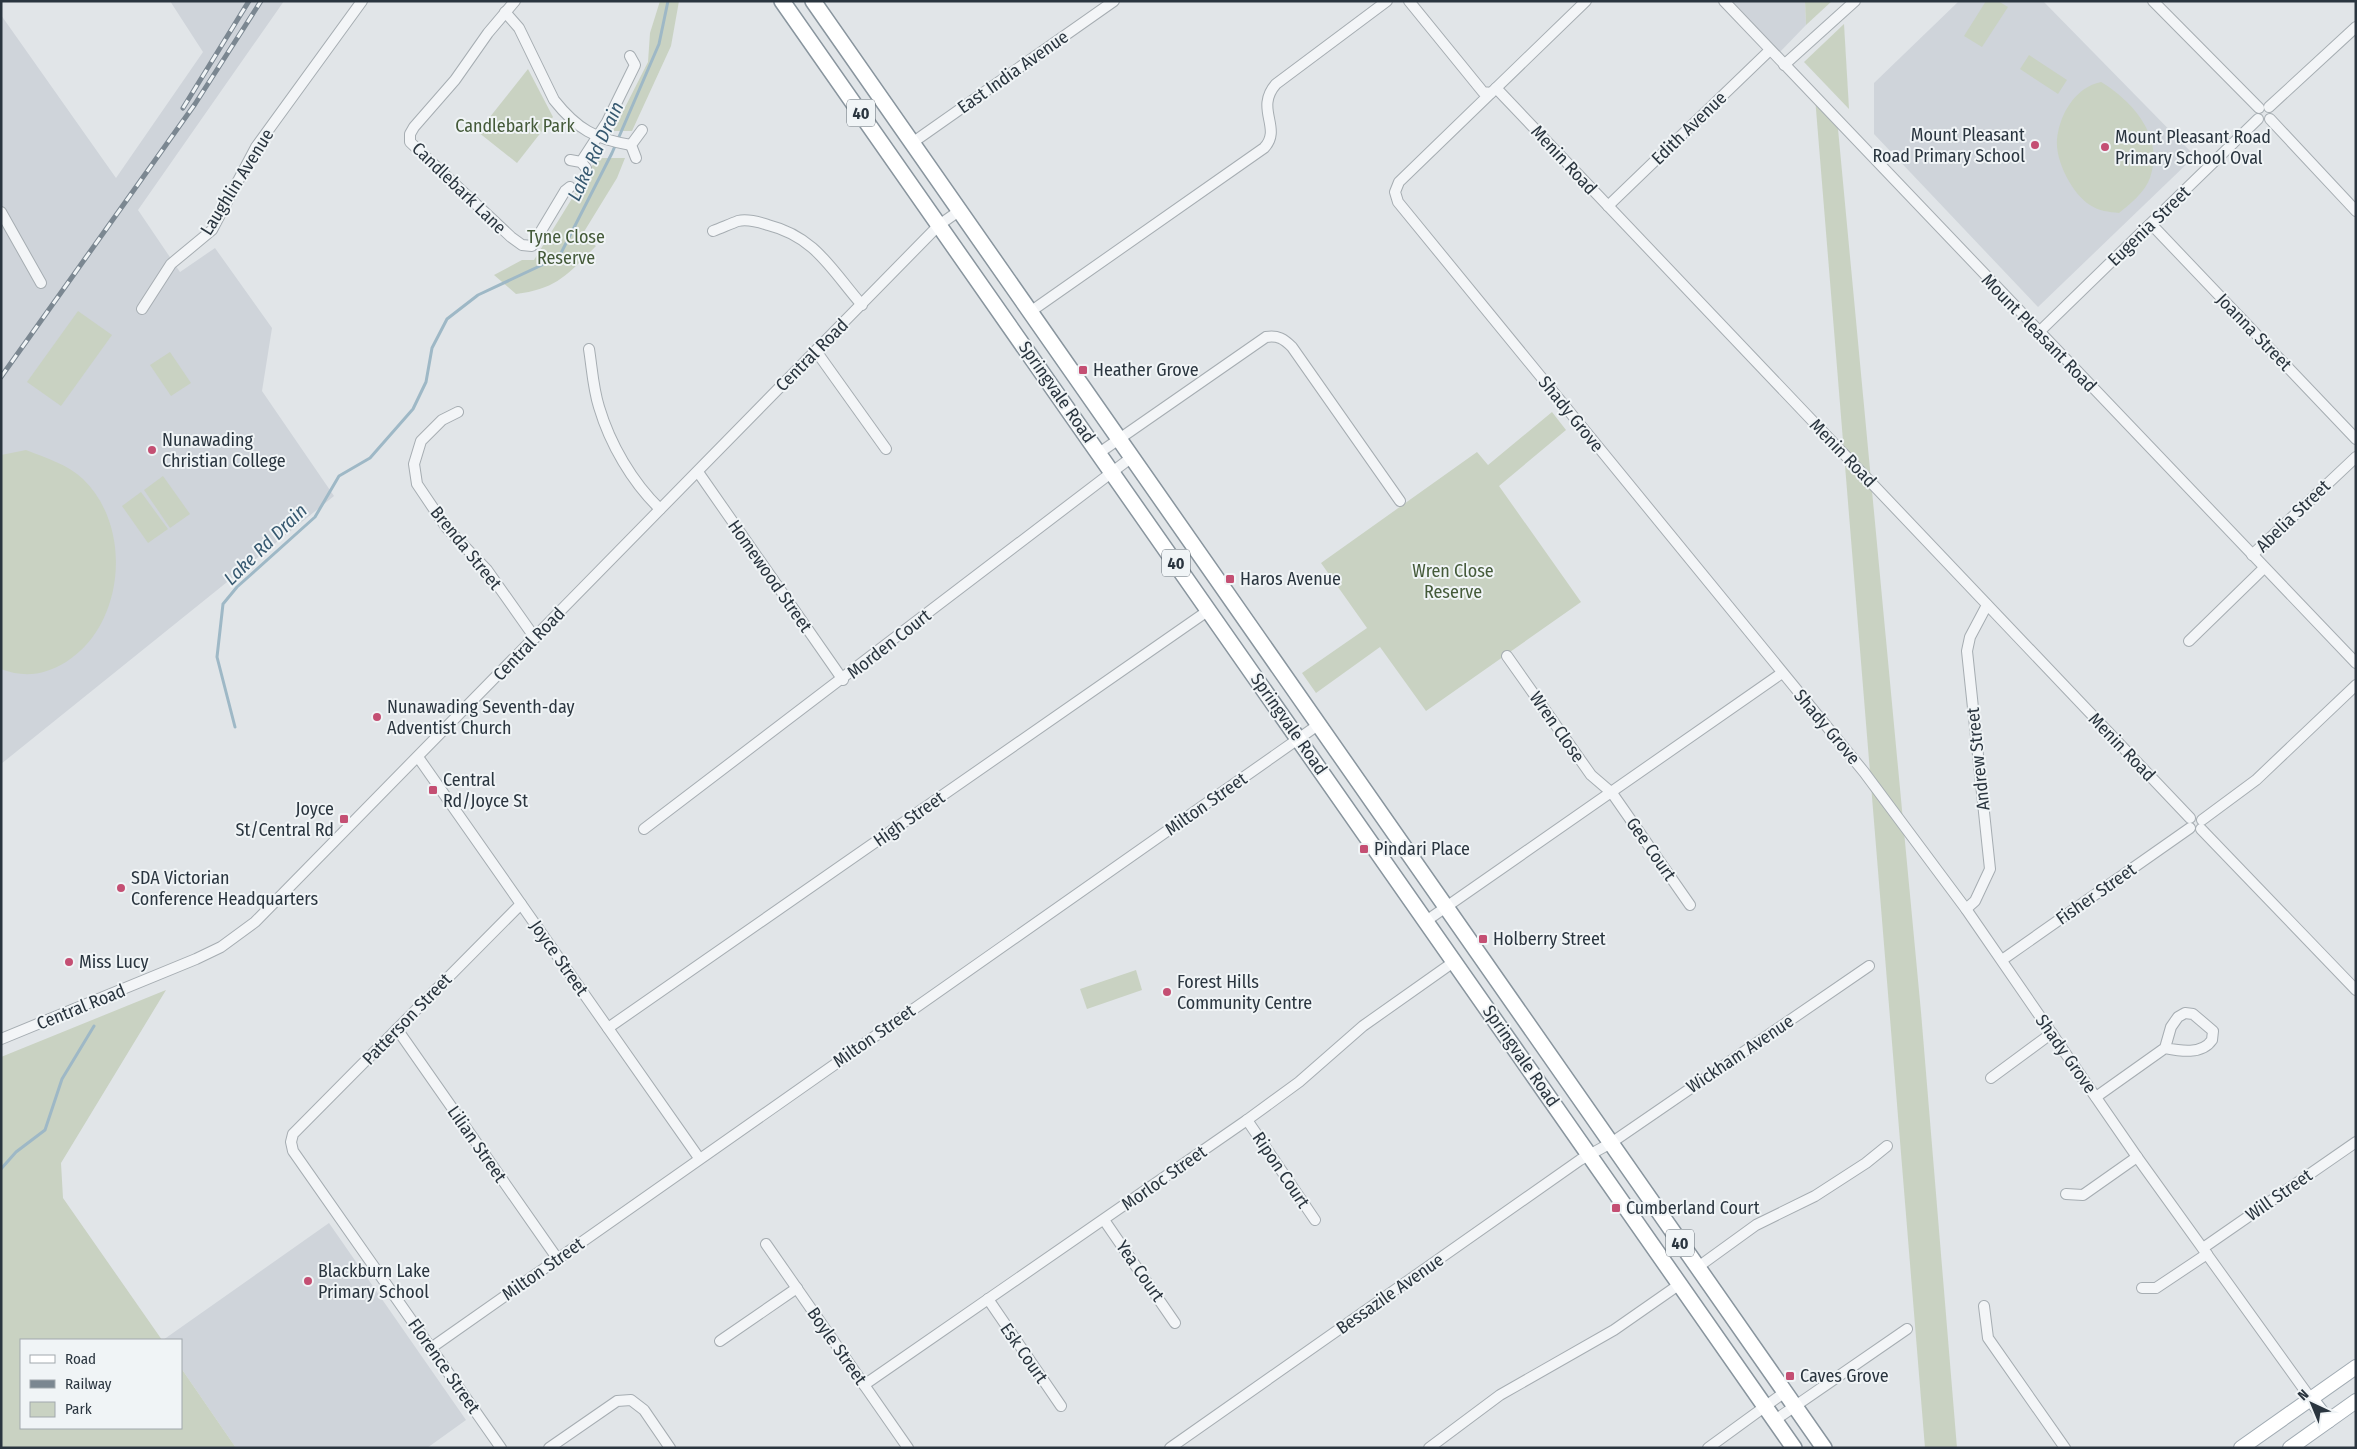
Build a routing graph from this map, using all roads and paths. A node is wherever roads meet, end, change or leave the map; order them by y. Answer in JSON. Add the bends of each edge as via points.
{"nodes":[{"id":1,"x":362,"y":1,"type":"edge"},
{"id":2,"x":515,"y":1,"type":"edge"},
{"id":3,"x":782,"y":1,"type":"edge"},
{"id":4,"x":813,"y":1,"type":"edge"},
{"id":5,"x":1114,"y":1,"type":"edge"},
{"id":6,"x":1387,"y":1,"type":"edge"},
{"id":7,"x":1409,"y":1,"type":"edge"},
{"id":8,"x":1586,"y":1,"type":"edge"},
{"id":9,"x":1724,"y":1,"type":"edge"},
{"id":10,"x":1855,"y":1,"type":"edge"},
{"id":11,"x":2153,"y":1,"type":"edge"},
{"id":12,"x":505,"y":12,"type":"junction"},
{"id":13,"x":2356,"y":27,"type":"edge"},
{"id":14,"x":1770,"y":50,"type":"junction"},
{"id":15,"x":636,"y":61,"type":"dead end"},
{"id":16,"x":1784,"y":65,"type":"junction"},
{"id":17,"x":1494,"y":90,"type":"junction"},
{"id":18,"x":2262,"y":111,"type":"junction"},
{"id":19,"x":642,"y":130,"type":"dead end"},
{"id":20,"x":596,"y":137,"type":"junction"},
{"id":21,"x":622,"y":143,"type":"junction"},
{"id":22,"x":912,"y":143,"type":"junction"},
{"id":23,"x":636,"y":158,"type":"dead end"},
{"id":24,"x":570,"y":160,"type":"dead end"},
{"id":25,"x":570,"y":187,"type":"dead end"},
{"id":26,"x":1608,"y":206,"type":"junction"},
{"id":27,"x":959,"y":211,"type":"junction"},
{"id":28,"x":2356,"y":211,"type":"edge"},
{"id":29,"x":1,"y":212,"type":"edge"},
{"id":30,"x":940,"y":225,"type":"junction"},
{"id":31,"x":2152,"y":225,"type":"junction"},
{"id":32,"x":713,"y":232,"type":"dead end"},
{"id":33,"x":532,"y":246,"type":"junction"},
{"id":34,"x":526,"y":256,"type":"dead end"},
{"id":35,"x":41,"y":283,"type":"dead end"},
{"id":36,"x":862,"y":305,"type":"junction"},
{"id":37,"x":142,"y":309,"type":"dead end"},
{"id":38,"x":1030,"y":312,"type":"junction"},
{"id":39,"x":2038,"y":333,"type":"junction"},
{"id":40,"x":589,"y":349,"type":"dead end"},
{"id":41,"x":816,"y":351,"type":"junction"},
{"id":42,"x":458,"y":412,"type":"dead end"},
{"id":43,"x":2356,"y":439,"type":"edge"},
{"id":44,"x":1119,"y":440,"type":"junction"},
{"id":45,"x":886,"y":449,"type":"dead end"},
{"id":46,"x":1099,"y":454,"type":"junction"},
{"id":47,"x":2356,"y":457,"type":"edge"},
{"id":48,"x":1132,"y":458,"type":"junction"},
{"id":49,"x":698,"y":472,"type":"junction"},
{"id":50,"x":1112,"y":472,"type":"junction"},
{"id":51,"x":1400,"y":501,"type":"dead end"},
{"id":52,"x":660,"y":509,"type":"junction"},
{"id":53,"x":2252,"y":555,"type":"junction"},
{"id":54,"x":2264,"y":568,"type":"junction"},
{"id":55,"x":1988,"y":605,"type":"junction"},
{"id":56,"x":1209,"y":610,"type":"junction"},
{"id":57,"x":535,"y":638,"type":"junction"},
{"id":58,"x":2189,"y":641,"type":"dead end"},
{"id":59,"x":1507,"y":656,"type":"dead end"},
{"id":60,"x":2356,"y":664,"type":"edge"},
{"id":61,"x":1782,"y":673,"type":"junction"},
{"id":62,"x":843,"y":680,"type":"junction"},
{"id":63,"x":2356,"y":685,"type":"edge"},
{"id":64,"x":1318,"y":725,"type":"junction"},
{"id":65,"x":1299,"y":739,"type":"junction"},
{"id":66,"x":418,"y":758,"type":"junction"},
{"id":67,"x":1612,"y":793,"type":"junction"},
{"id":68,"x":2190,"y":823,"type":"junction"},
{"id":69,"x":2202,"y":825,"type":"junction"},
{"id":70,"x":644,"y":829,"type":"dead end"},
{"id":71,"x":521,"y":904,"type":"junction"},
{"id":72,"x":1690,"y":906,"type":"dead end"},
{"id":73,"x":1446,"y":907,"type":"junction"},
{"id":74,"x":1966,"y":909,"type":"junction"},
{"id":75,"x":1426,"y":921,"type":"junction"},
{"id":76,"x":2002,"y":960,"type":"junction"},
{"id":77,"x":1454,"y":961,"type":"junction"},
{"id":78,"x":1870,"y":966,"type":"dead end"},
{"id":79,"x":2356,"y":990,"type":"edge"},
{"id":80,"x":608,"y":1028,"type":"junction"},
{"id":81,"x":396,"y":1030,"type":"junction"},
{"id":82,"x":2052,"y":1033,"type":"junction"},
{"id":83,"x":1,"y":1039,"type":"edge"},
{"id":84,"x":2165,"y":1048,"type":"junction"},
{"id":85,"x":1991,"y":1078,"type":"dead end"},
{"id":86,"x":2096,"y":1098,"type":"junction"},
{"id":87,"x":1247,"y":1120,"type":"junction"},
{"id":88,"x":293,"y":1134,"type":"joint"},
{"id":89,"x":2356,"y":1142,"type":"edge"},
{"id":90,"x":1611,"y":1143,"type":"junction"},
{"id":91,"x":1887,"y":1146,"type":"dead end"},
{"id":92,"x":1589,"y":1154,"type":"junction"},
{"id":93,"x":2137,"y":1157,"type":"junction"},
{"id":94,"x":699,"y":1158,"type":"junction"},
{"id":95,"x":2066,"y":1194,"type":"dead end"},
{"id":96,"x":1104,"y":1220,"type":"junction"},
{"id":97,"x":1315,"y":1220,"type":"dead end"},
{"id":98,"x":766,"y":1244,"type":"dead end"},
{"id":99,"x":2205,"y":1251,"type":"junction"},
{"id":100,"x":557,"y":1258,"type":"junction"},
{"id":101,"x":1698,"y":1267,"type":"junction"},
{"id":102,"x":1680,"y":1284,"type":"junction"},
{"id":103,"x":797,"y":1288,"type":"junction"},
{"id":104,"x":2142,"y":1288,"type":"dead end"},
{"id":105,"x":988,"y":1299,"type":"junction"},
{"id":106,"x":1984,"y":1306,"type":"dead end"},
{"id":107,"x":1175,"y":1323,"type":"dead end"},
{"id":108,"x":1908,"y":1329,"type":"dead end"},
{"id":109,"x":720,"y":1341,"type":"dead end"},
{"id":110,"x":431,"y":1348,"type":"junction"},
{"id":111,"x":2356,"y":1367,"type":"edge"},
{"id":112,"x":864,"y":1385,"type":"junction"},
{"id":113,"x":1785,"y":1392,"type":"junction"},
{"id":114,"x":2311,"y":1399,"type":"junction"},
{"id":115,"x":2356,"y":1401,"type":"edge"},
{"id":116,"x":1061,"y":1406,"type":"dead end"},
{"id":117,"x":1795,"y":1406,"type":"junction"},
{"id":118,"x":1765,"y":1407,"type":"junction"},
{"id":119,"x":1775,"y":1420,"type":"junction"},
{"id":120,"x":2328,"y":1421,"type":"junction"},
{"id":121,"x":501,"y":1448,"type":"edge"},
{"id":122,"x":549,"y":1448,"type":"edge"},
{"id":123,"x":670,"y":1448,"type":"edge"},
{"id":124,"x":908,"y":1448,"type":"edge"},
{"id":125,"x":1170,"y":1448,"type":"edge"},
{"id":126,"x":1429,"y":1448,"type":"edge"},
{"id":127,"x":1708,"y":1448,"type":"edge"},
{"id":128,"x":1794,"y":1448,"type":"edge"},
{"id":129,"x":1824,"y":1448,"type":"edge"},
{"id":130,"x":2065,"y":1448,"type":"edge"},
{"id":131,"x":2241,"y":1448,"type":"edge"},
{"id":132,"x":2290,"y":1448,"type":"edge"}],
"edges":[{"from":1,"to":37,"type":"street","name":"Laughlin Avenue","via":[[256,147],[212,230],[171,264]]},
{"from":2,"to":12,"type":"street","name":"Candlebark Lane"},
{"from":3,"to":30,"type":"highway","name":"Springvale Road","number":"40"},
{"from":4,"to":22,"type":"highway","name":"Springvale Road","number":"40"},
{"from":5,"to":22,"type":"street","name":"East India Avenue"},
{"from":6,"to":38,"type":"street","via":[[1268,93],[1266,102],[1271,134],[1270,142],[1264,148]]},
{"from":7,"to":17,"type":"street","via":[[1483,92]]},
{"from":8,"to":17,"type":"street"},
{"from":9,"to":14,"type":"street","name":"Mount Pleasant Road"},
{"from":10,"to":16,"type":"street"},
{"from":11,"to":18,"type":"street"},
{"from":12,"to":20,"type":"street","via":[[519,28],[554,100],[570,118]]},
{"from":12,"to":33,"type":"street","name":"Candlebark Lane","via":[[455,80],[414,127],[409,138],[413,147],[511,237],[522,245]]},
{"from":13,"to":18,"type":"street","name":"Eugenia Street"},
{"from":14,"to":16,"type":"street","name":"Mount Pleasant Road"},
{"from":14,"to":26,"type":"street","name":"Edith Avenue"},
{"from":15,"to":20,"type":"street","via":[[607,122]]},
{"from":16,"to":39,"type":"street","name":"Mount Pleasant Road"},
{"from":17,"to":26,"type":"street","name":"Menin Road"},
{"from":17,"to":61,"type":"street","name":"Shady Grove","via":[[1399,182],[1395,192],[1398,202]]},
{"from":18,"to":28,"type":"street","via":[[2272,113],[2270,119]]},
{"from":18,"to":31,"type":"street","name":"Eugenia Street"},
{"from":19,"to":21,"type":"street"},
{"from":20,"to":21,"type":"street"},
{"from":20,"to":24,"type":"street","via":[[584,165]]},
{"from":21,"to":23,"type":"street"},
{"from":22,"to":27,"type":"highway","name":"Springvale Road","number":"40"},
{"from":25,"to":33,"type":"street","via":[[564,191]]},
{"from":26,"to":55,"type":"street","name":"Menin Road"},
{"from":27,"to":30,"type":"street","name":"Central Road"},
{"from":27,"to":38,"type":"highway","name":"Springvale Road","number":"40"},
{"from":29,"to":35,"type":"street"},
{"from":30,"to":36,"type":"street","name":"Central Road"},
{"from":30,"to":46,"type":"highway","name":"Springvale Road","number":"40"},
{"from":31,"to":39,"type":"street","name":"Eugenia Street"},
{"from":31,"to":43,"type":"street","name":"Joanna Street"},
{"from":32,"to":36,"type":"street","via":[[739,221],[787,230],[823,256]]},
{"from":33,"to":34,"type":"street"},
{"from":36,"to":41,"type":"street","name":"Central Road"},
{"from":38,"to":44,"type":"highway","name":"Springvale Road","number":"40"},
{"from":39,"to":53,"type":"street","name":"Mount Pleasant Road"},
{"from":40,"to":52,"type":"street","via":[[598,405],[608,433],[636,480]]},
{"from":41,"to":45,"type":"street"},
{"from":41,"to":49,"type":"street","name":"Central Road"},
{"from":42,"to":57,"type":"street","name":"Brenda Street","via":[[442,420],[421,440],[414,464],[417,484],[446,527],[487,570]]},
{"from":44,"to":46,"type":"street"},
{"from":44,"to":48,"type":"highway","name":"Springvale Road","number":"40"},
{"from":44,"to":51,"type":"street","via":[[1266,337],[1274,335],[1292,347]]},
{"from":46,"to":50,"type":"highway","name":"Springvale Road","number":"40"},
{"from":47,"to":53,"type":"street","name":"Abelia Street"},
{"from":48,"to":50,"type":"street","name":"Morden Court"},
{"from":48,"to":64,"type":"highway","name":"Springvale Road","number":"40"},
{"from":49,"to":52,"type":"street","name":"Central Road"},
{"from":49,"to":62,"type":"street","name":"Homewood Street"},
{"from":50,"to":56,"type":"highway","name":"Springvale Road","number":"40"},
{"from":50,"to":62,"type":"street","name":"Morden Court"},
{"from":52,"to":57,"type":"street","name":"Central Road"},
{"from":53,"to":54,"type":"street","name":"Mount Pleasant Road"},
{"from":54,"to":58,"type":"street"},
{"from":54,"to":60,"type":"street","name":"Mount Pleasant Road"},
{"from":55,"to":68,"type":"street","name":"Menin Road"},
{"from":55,"to":74,"type":"street","name":"Andrew Street","via":[[1970,637],[1967,651],[1990,869],[1975,901]]},
{"from":56,"to":65,"type":"highway","name":"Springvale Road","number":"40"},
{"from":56,"to":80,"type":"street","name":"High Street"},
{"from":57,"to":66,"type":"street","name":"Central Road"},
{"from":59,"to":67,"type":"street","name":"Wren Close","via":[[1592,775]]},
{"from":61,"to":67,"type":"street"},
{"from":61,"to":74,"type":"street","name":"Shady Grove","via":[[1864,772]]},
{"from":62,"to":70,"type":"street","name":"Morden Court"},
{"from":63,"to":69,"type":"street","via":[[2256,780]]},
{"from":64,"to":65,"type":"street","name":"Milton Street"},
{"from":64,"to":73,"type":"highway","name":"Springvale Road","number":"40"},
{"from":65,"to":75,"type":"highway","name":"Springvale Road","number":"40"},
{"from":65,"to":94,"type":"street","name":"Milton Street"},
{"from":66,"to":71,"type":"street","name":"Joyce Street"},
{"from":66,"to":83,"type":"street","name":"Central Road","via":[[242,933],[196,960]]},
{"from":67,"to":72,"type":"street","name":"Gee Court"},
{"from":67,"to":73,"type":"street"},
{"from":68,"to":69,"type":"street","via":[[2196,832]]},
{"from":68,"to":76,"type":"street","name":"Fisher Street"},
{"from":69,"to":79,"type":"street"},
{"from":71,"to":80,"type":"street","name":"Joyce Street"},
{"from":71,"to":81,"type":"street","name":"Patterson Street"},
{"from":73,"to":75,"type":"street"},
{"from":73,"to":90,"type":"highway","name":"Springvale Road","number":"40"},
{"from":74,"to":76,"type":"street","name":"Shady Grove"},
{"from":75,"to":77,"type":"highway","name":"Springvale Road","number":"40"},
{"from":76,"to":82,"type":"street","name":"Shady Grove"},
{"from":77,"to":87,"type":"street","name":"Morloc Street","via":[[1363,1026],[1299,1082]]},
{"from":77,"to":92,"type":"highway","name":"Springvale Road","number":"40"},
{"from":78,"to":90,"type":"street","name":"Wickham Avenue"},
{"from":80,"to":94,"type":"street","name":"Joyce Street"},
{"from":81,"to":88,"type":"street","name":"Patterson Street"},
{"from":81,"to":100,"type":"street","name":"Lilian Street"},
{"from":82,"to":85,"type":"street"},
{"from":82,"to":86,"type":"street","name":"Shady Grove"},
{"from":84,"to":84,"type":"street","via":[[2171,1027],[2185,1013],[2193,1014],[2213,1032],[2212,1040],[2203,1048],[2188,1051]]},
{"from":84,"to":86,"type":"street"},
{"from":86,"to":93,"type":"street","name":"Shady Grove"},
{"from":87,"to":96,"type":"street","name":"Morloc Street"},
{"from":87,"to":97,"type":"street","name":"Ripon Court"},
{"from":88,"to":110,"type":"street","name":"Florence Street","via":[[293,1151]]},
{"from":89,"to":99,"type":"street","name":"Will Street"},
{"from":90,"to":92,"type":"street","name":"Bessazile Avenue"},
{"from":90,"to":101,"type":"highway","name":"Springvale Road","number":"40"},
{"from":91,"to":101,"type":"street","via":[[1815,1196],[1756,1225]]},
{"from":92,"to":102,"type":"highway","name":"Springvale Road","number":"40"},
{"from":92,"to":125,"type":"street","name":"Bessazile Avenue"},
{"from":93,"to":95,"type":"street","via":[[2083,1195]]},
{"from":93,"to":99,"type":"street","name":"Shady Grove"},
{"from":94,"to":100,"type":"street","name":"Milton Street"},
{"from":96,"to":105,"type":"street","name":"Morloc Street"},
{"from":96,"to":107,"type":"street","name":"Yea Court"},
{"from":98,"to":103,"type":"street","name":"Boyle Street"},
{"from":99,"to":104,"type":"street","name":"Will Street","via":[[2156,1288]]},
{"from":99,"to":114,"type":"street","name":"Shady Grove"},
{"from":100,"to":110,"type":"street","name":"Milton Street"},
{"from":101,"to":113,"type":"highway","name":"Springvale Road","number":"40"},
{"from":102,"to":118,"type":"highway","name":"Springvale Road","number":"40"},
{"from":102,"to":126,"type":"street","via":[[1614,1330],[1500,1395]]},
{"from":103,"to":109,"type":"street"},
{"from":103,"to":112,"type":"street","name":"Boyle Street"},
{"from":105,"to":112,"type":"street","name":"Morloc Street"},
{"from":105,"to":116,"type":"street","name":"Esk Court"},
{"from":106,"to":130,"type":"street","via":[[1988,1338]]},
{"from":108,"to":117,"type":"street"},
{"from":110,"to":121,"type":"street","name":"Florence Street"},
{"from":111,"to":114,"type":"main road"},
{"from":112,"to":124,"type":"street","name":"Boyle Street"},
{"from":113,"to":117,"type":"highway","name":"Springvale Road","number":"40"},
{"from":113,"to":118,"type":"street"},
{"from":114,"to":120,"type":"main road"},
{"from":114,"to":131,"type":"main road"},
{"from":115,"to":120,"type":"main road"},
{"from":117,"to":119,"type":"street"},
{"from":117,"to":129,"type":"highway","name":"Springvale Road","number":"40"},
{"from":118,"to":119,"type":"highway","name":"Springvale Road","number":"40"},
{"from":118,"to":127,"type":"street"},
{"from":119,"to":128,"type":"highway","name":"Springvale Road","number":"40"},
{"from":120,"to":132,"type":"main road"},
{"from":122,"to":123,"type":"street","via":[[617,1400],[632,1400],[644,1410]]}]}
